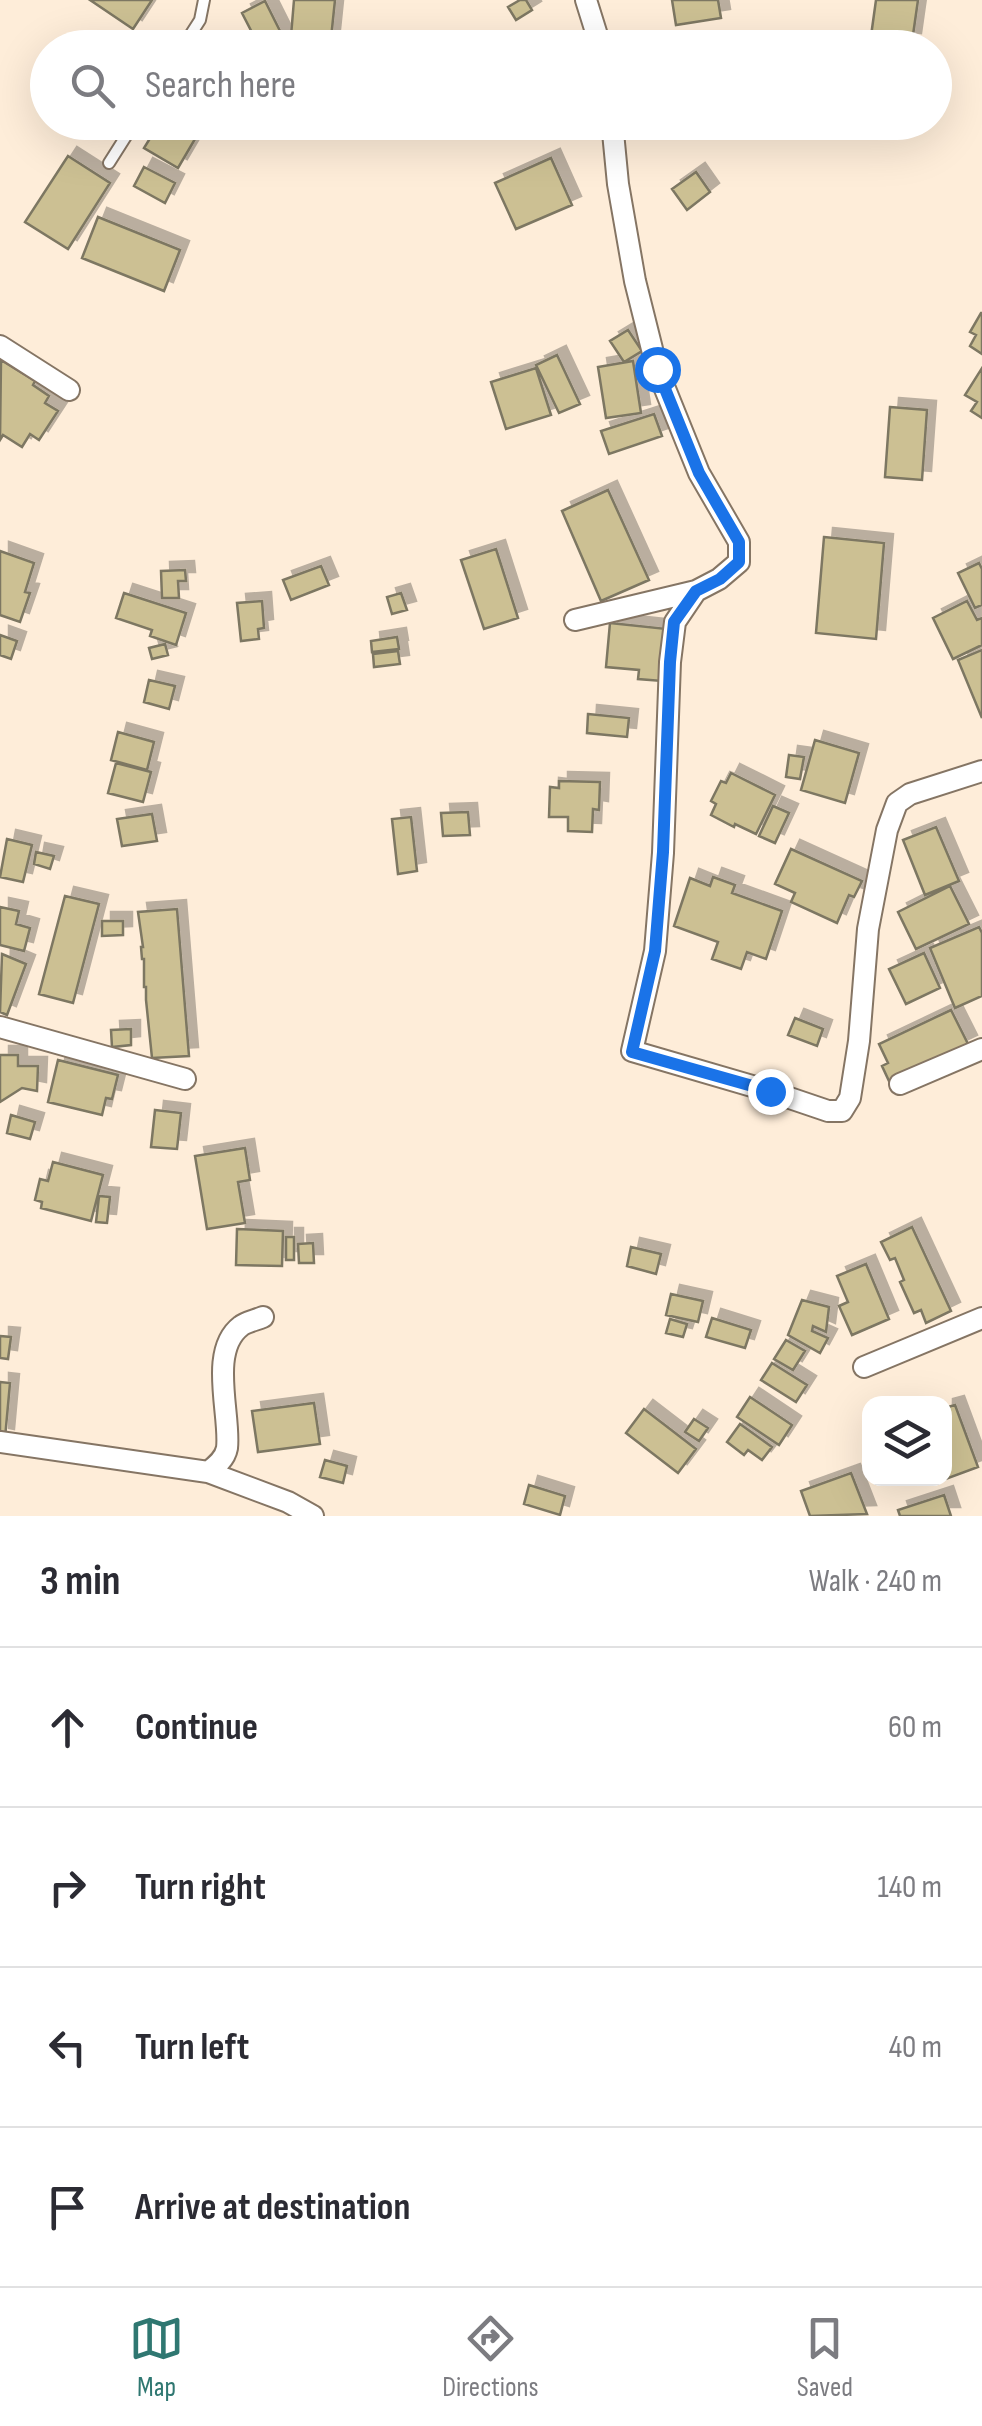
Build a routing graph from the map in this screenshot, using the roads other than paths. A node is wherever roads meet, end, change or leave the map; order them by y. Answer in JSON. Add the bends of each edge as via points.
{"nodes":[{"id":1,"x":204,"y":0,"type":"edge"},
{"id":2,"x":586,"y":0,"type":"edge"},
{"id":3,"x":194,"y":30,"type":"edge"},
{"id":4,"x":595,"y":30,"type":"edge"},
{"id":5,"x":123,"y":140,"type":"edge"},
{"id":6,"x":614,"y":140,"type":"edge"},
{"id":7,"x":108,"y":163,"type":"dead end"},
{"id":8,"x":0,"y":346,"type":"edge"},
{"id":9,"x":70,"y":390,"type":"dead end"},
{"id":10,"x":696,"y":591,"type":"junction"},
{"id":11,"x":575,"y":620,"type":"dead end"},
{"id":12,"x":982,"y":771,"type":"edge"},
{"id":13,"x":0,"y":1027,"type":"edge"},
{"id":14,"x":982,"y":1049,"type":"edge"},
{"id":15,"x":186,"y":1079,"type":"dead end"},
{"id":16,"x":900,"y":1084,"type":"dead end"},
{"id":17,"x":262,"y":1317,"type":"dead end"},
{"id":18,"x":982,"y":1318,"type":"edge"},
{"id":19,"x":864,"y":1367,"type":"dead end"},
{"id":20,"x":0,"y":1442,"type":"edge"},
{"id":21,"x":208,"y":1472,"type":"junction"},
{"id":22,"x":313,"y":1516,"type":"edge"}],
"edges":[{"from":1,"to":3,"type":"lane"},
{"from":2,"to":4,"type":"street"},
{"from":5,"to":7,"type":"lane"},
{"from":6,"to":10,"type":"street","via":[[635,281],[657,369],[699,473],[739,542],[739,562]]},
{"from":8,"to":9,"type":"street"},
{"from":10,"to":11,"type":"street"},
{"from":10,"to":12,"type":"street","via":[[674,622],[655,951],[632,1052],[842,1111],[850,1098],[868,929],[897,803]]},
{"from":13,"to":15,"type":"street"},
{"from":14,"to":16,"type":"street"},
{"from":17,"to":21,"type":"street","via":[[240,1327],[229,1342],[222,1374],[227,1451]]},
{"from":18,"to":19,"type":"street"},
{"from":20,"to":21,"type":"street"},
{"from":21,"to":22,"type":"street"}]}
